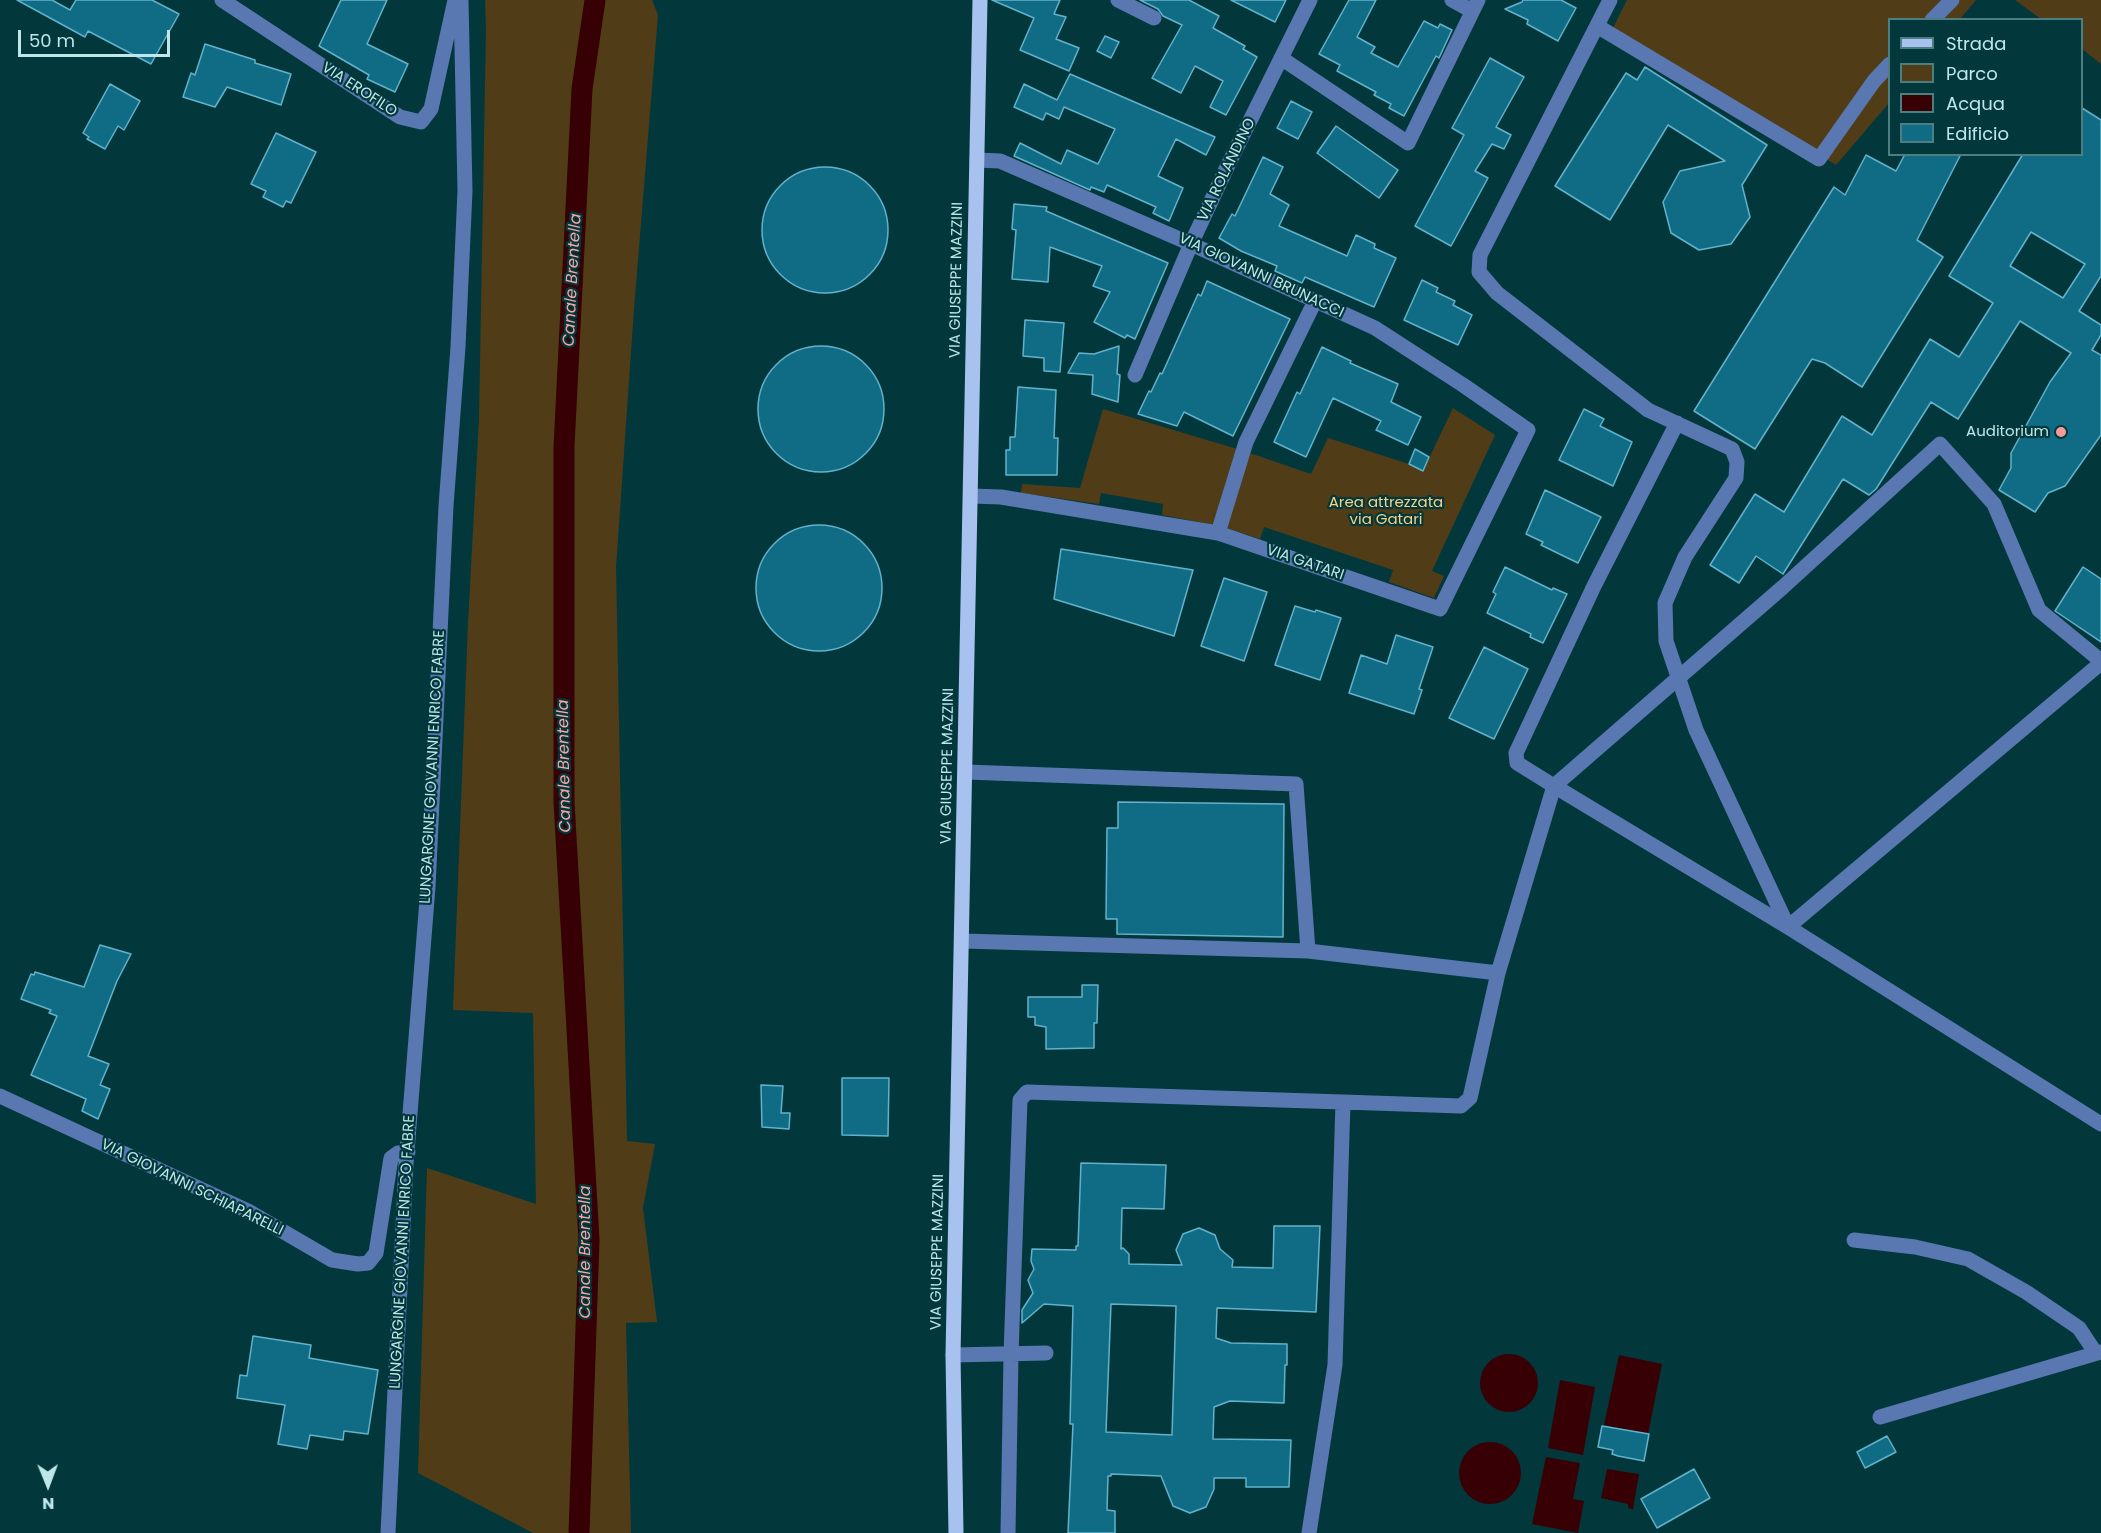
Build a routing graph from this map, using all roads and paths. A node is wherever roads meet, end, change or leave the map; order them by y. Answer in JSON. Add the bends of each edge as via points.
{"nodes":[{"id":1,"x":222,"y":0,"type":"edge"},
{"id":2,"x":455,"y":0,"type":"edge"},
{"id":3,"x":461,"y":0,"type":"edge"},
{"id":4,"x":980,"y":0,"type":"edge"},
{"id":5,"x":1118,"y":0,"type":"edge"},
{"id":6,"x":1310,"y":0,"type":"edge"},
{"id":7,"x":1452,"y":0,"type":"edge"},
{"id":8,"x":1610,"y":0,"type":"edge"},
{"id":9,"x":1952,"y":0,"type":"edge"},
{"id":10,"x":1475,"y":6,"type":"edge"},
{"id":11,"x":1154,"y":18,"type":"dead end"},
{"id":12,"x":1934,"y":18,"type":"edge"},
{"id":13,"x":1597,"y":26,"type":"junction"},
{"id":14,"x":1281,"y":58,"type":"junction"},
{"id":15,"x":1888,"y":66,"type":"edge"},
{"id":16,"x":977,"y":160,"type":"junction"},
{"id":17,"x":1191,"y":244,"type":"junction"},
{"id":18,"x":1315,"y":301,"type":"junction"},
{"id":19,"x":1136,"y":375,"type":"dead end"},
{"id":20,"x":1677,"y":423,"type":"junction"},
{"id":21,"x":1528,"y":430,"type":"joint"},
{"id":22,"x":971,"y":496,"type":"junction"},
{"id":23,"x":1221,"y":525,"type":"junction"},
{"id":24,"x":2101,"y":662,"type":"edge"},
{"id":25,"x":1678,"y":678,"type":"junction"},
{"id":26,"x":966,"y":772,"type":"junction"},
{"id":27,"x":1554,"y":786,"type":"junction"},
{"id":28,"x":1788,"y":927,"type":"junction"},
{"id":29,"x":963,"y":941,"type":"junction"},
{"id":30,"x":1308,"y":951,"type":"junction"},
{"id":31,"x":1498,"y":973,"type":"junction"},
{"id":32,"x":0,"y":1096,"type":"edge"},
{"id":33,"x":1343,"y":1102,"type":"junction"},
{"id":34,"x":2101,"y":1124,"type":"edge"},
{"id":35,"x":408,"y":1152,"type":"junction"},
{"id":36,"x":1854,"y":1240,"type":"dead end"},
{"id":37,"x":2098,"y":1352,"type":"edge"},
{"id":38,"x":1046,"y":1353,"type":"dead end"},
{"id":39,"x":954,"y":1355,"type":"junction"},
{"id":40,"x":1011,"y":1355,"type":"junction"},
{"id":41,"x":1880,"y":1417,"type":"dead end"},
{"id":42,"x":387,"y":1533,"type":"edge"},
{"id":43,"x":956,"y":1533,"type":"edge"},
{"id":44,"x":1008,"y":1533,"type":"edge"},
{"id":45,"x":1309,"y":1533,"type":"edge"}],
"edges":[{"from":1,"to":2,"type":"street","name":"VIA EROFILO","via":[[400,117],[421,122],[431,109]]},
{"from":3,"to":35,"type":"street","name":"LUNGARGINE GIOVANNI ENRICO FABRE","via":[[465,191],[459,336],[446,506],[428,886]]},
{"from":4,"to":16,"type":"main road","name":"VIA GIUSEPPE MAZZINI"},
{"from":5,"to":11,"type":"street"},
{"from":6,"to":14,"type":"street","name":"VIA ROLANDINO"},
{"from":7,"to":10,"type":"street"},
{"from":8,"to":13,"type":"street"},
{"from":9,"to":12,"type":"street"},
{"from":10,"to":14,"type":"street","via":[[1408,143]]},
{"from":13,"to":15,"type":"street","via":[[1819,159]]},
{"from":13,"to":20,"type":"street","via":[[1480,255],[1479,272],[1497,293],[1648,410]]},
{"from":14,"to":17,"type":"street","name":"VIA ROLANDINO"},
{"from":16,"to":17,"type":"street","name":"VIA GIOVANNI BRUNACCI","via":[[1000,161]]},
{"from":16,"to":22,"type":"main road","name":"VIA GIUSEPPE MAZZINI"},
{"from":17,"to":18,"type":"street","name":"VIA GIOVANNI BRUNACCI"},
{"from":17,"to":19,"type":"street","name":"VIA ROLANDINO"},
{"from":18,"to":21,"type":"street","name":"VIA GIOVANNI BRUNACCI","via":[[1375,328]]},
{"from":18,"to":23,"type":"street","via":[[1246,442]]},
{"from":20,"to":25,"type":"street","via":[[1732,449],[1737,462],[1736,477],[1685,557],[1665,603],[1666,641]]},
{"from":20,"to":27,"type":"street","via":[[1594,586],[1516,753],[1518,763]]},
{"from":21,"to":23,"type":"street","name":"VIA GATARI","via":[[1440,609]]},
{"from":22,"to":23,"type":"street","name":"VIA GATARI"},
{"from":22,"to":26,"type":"main road","name":"VIA GIUSEPPE MAZZINI"},
{"from":24,"to":25,"type":"street","via":[[2039,610],[1994,504],[1940,444]]},
{"from":24,"to":28,"type":"street"},
{"from":25,"to":27,"type":"street"},
{"from":25,"to":28,"type":"street","via":[[1696,730]]},
{"from":26,"to":29,"type":"main road","name":"VIA GIUSEPPE MAZZINI"},
{"from":26,"to":30,"type":"street","via":[[1296,784]]},
{"from":27,"to":28,"type":"street"},
{"from":27,"to":31,"type":"street"},
{"from":28,"to":34,"type":"street"},
{"from":29,"to":30,"type":"street"},
{"from":29,"to":39,"type":"main road","name":"VIA GIUSEPPE MAZZINI"},
{"from":30,"to":31,"type":"street"},
{"from":31,"to":33,"type":"street","via":[[1470,1098],[1461,1106]]},
{"from":32,"to":35,"type":"street","name":"VIA GIOVANNI SCHIAPARELLI","via":[[248,1211],[332,1260],[358,1264],[368,1263],[376,1253],[391,1158]]},
{"from":33,"to":40,"type":"street","via":[[1027,1092],[1020,1100]]},
{"from":33,"to":45,"type":"street","via":[[1335,1365]]},
{"from":35,"to":42,"type":"street","name":"LUNGARGINE GIOVANNI ENRICO FABRE"},
{"from":36,"to":37,"type":"street","via":[[1916,1247],[1968,1259],[2079,1328]]},
{"from":37,"to":41,"type":"street"},
{"from":38,"to":40,"type":"street"},
{"from":39,"to":40,"type":"street"},
{"from":39,"to":43,"type":"main road","name":"VIA GIUSEPPE MAZZINI"},
{"from":40,"to":44,"type":"street"}]}
